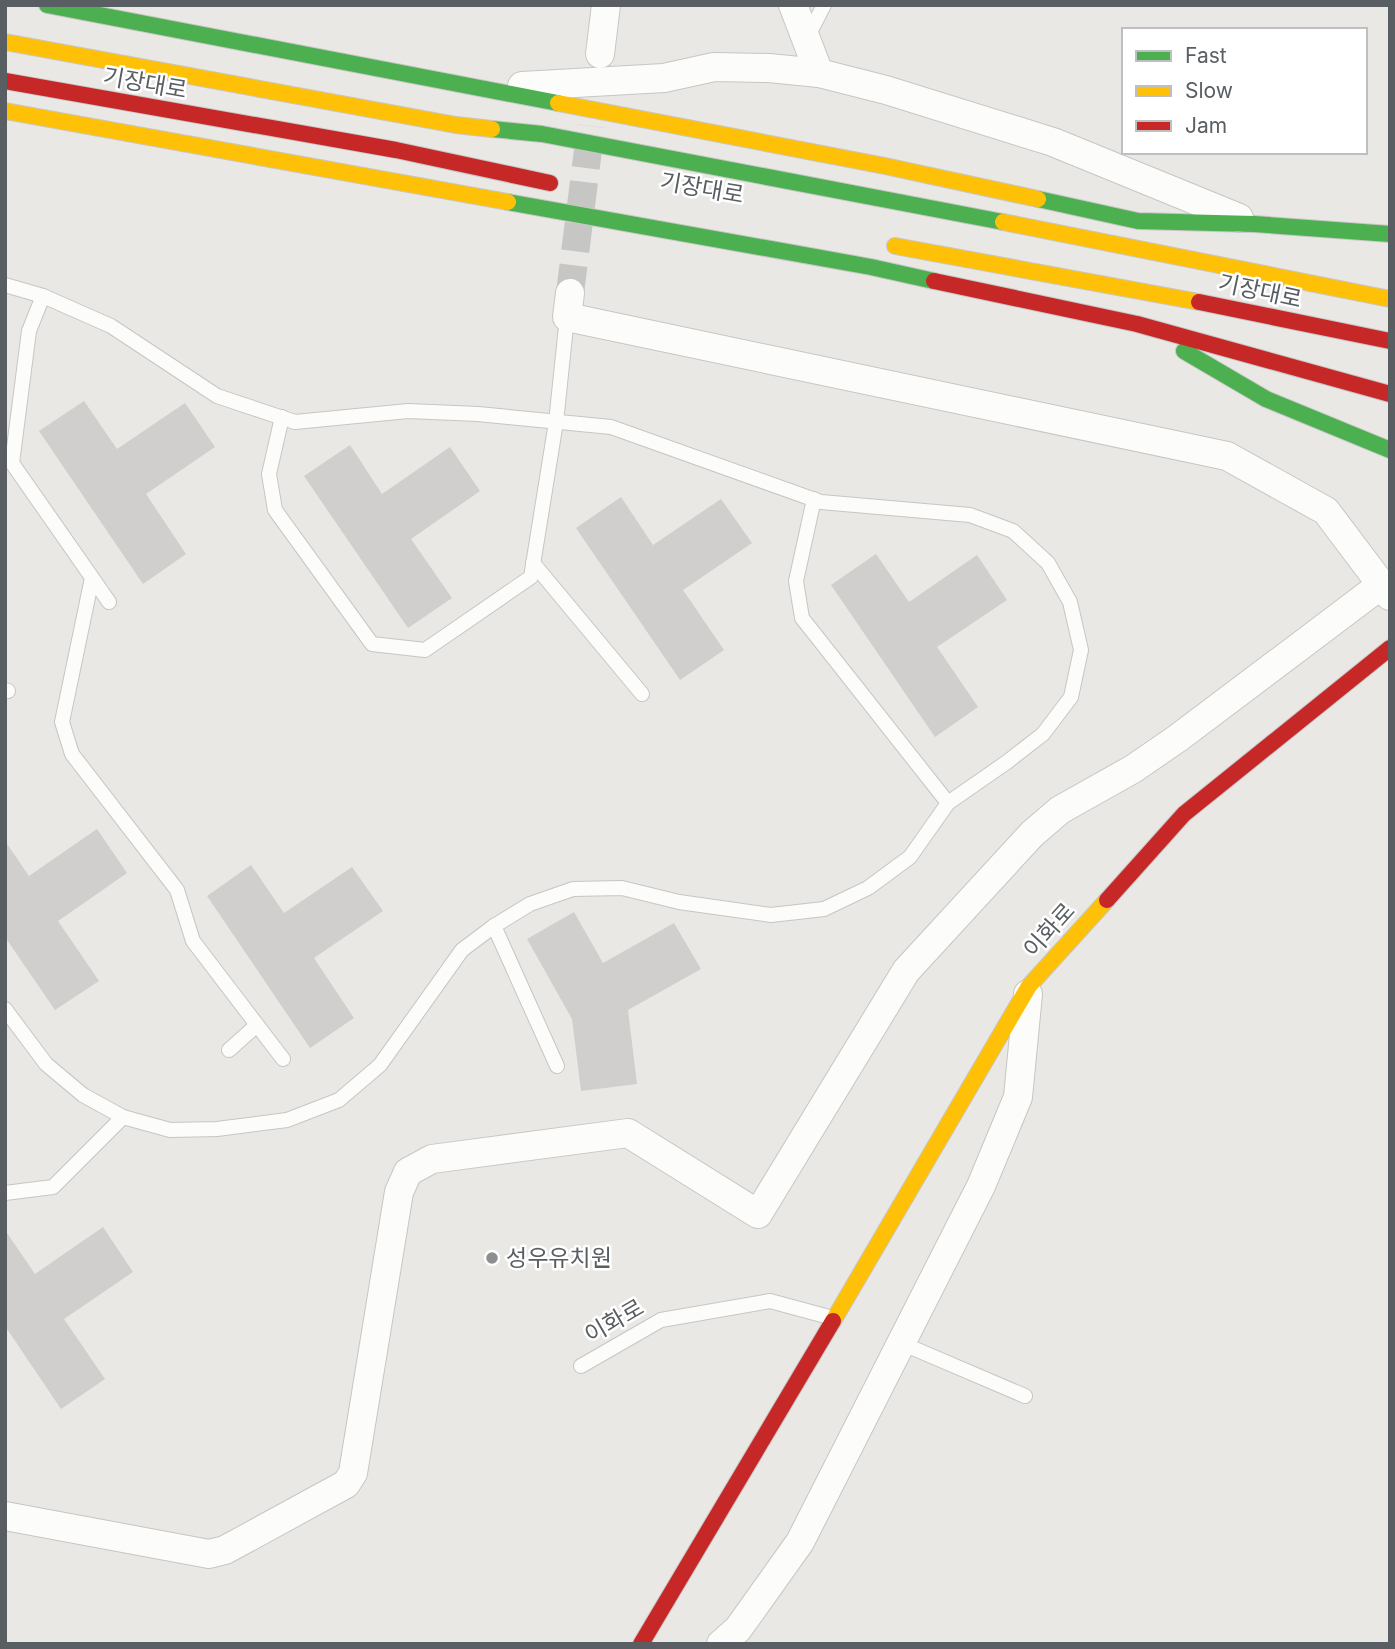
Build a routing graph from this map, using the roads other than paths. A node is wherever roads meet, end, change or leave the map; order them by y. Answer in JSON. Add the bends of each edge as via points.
{"nodes":[{"id":1,"x":47,"y":5,"type":"edge"},
{"id":2,"x":606,"y":5,"type":"edge"},
{"id":3,"x":793,"y":5,"type":"edge"},
{"id":4,"x":824,"y":5,"type":"edge"},
{"id":5,"x":807,"y":40,"type":"junction"},
{"id":6,"x":5,"y":42,"type":"edge"},
{"id":7,"x":600,"y":54,"type":"dead end"},
{"id":8,"x":819,"y":73,"type":"junction"},
{"id":9,"x":5,"y":81,"type":"edge"},
{"id":10,"x":478,"y":88,"type":"junction"},
{"id":11,"x":5,"y":111,"type":"edge"},
{"id":12,"x":559,"y":185,"type":"dead end"},
{"id":13,"x":1254,"y":224,"type":"junction"},
{"id":14,"x":1390,"y":234,"type":"edge"},
{"id":15,"x":882,"y":244,"type":"dead end"},
{"id":16,"x":5,"y":285,"type":"edge"},
{"id":17,"x":43,"y":296,"type":"junction"},
{"id":18,"x":1390,"y":299,"type":"edge"},
{"id":19,"x":568,"y":305,"type":"joint"},
{"id":20,"x":1137,"y":324,"type":"junction"},
{"id":21,"x":1390,"y":341,"type":"edge"},
{"id":22,"x":1390,"y":394,"type":"edge"},
{"id":23,"x":282,"y":417,"type":"junction"},
{"id":24,"x":555,"y":422,"type":"junction"},
{"id":25,"x":1390,"y":450,"type":"edge"},
{"id":26,"x":814,"y":499,"type":"junction"},
{"id":27,"x":533,"y":563,"type":"junction"},
{"id":28,"x":92,"y":578,"type":"junction"},
{"id":29,"x":1386,"y":591,"type":"edge"},
{"id":30,"x":109,"y":602,"type":"dead end"},
{"id":31,"x":1390,"y":648,"type":"edge"},
{"id":32,"x":642,"y":694,"type":"dead end"},
{"id":33,"x":948,"y":803,"type":"junction"},
{"id":34,"x":494,"y":926,"type":"junction"},
{"id":35,"x":1029,"y":986,"type":"junction"},
{"id":36,"x":5,"y":1009,"type":"edge"},
{"id":37,"x":257,"y":1025,"type":"junction"},
{"id":38,"x":229,"y":1050,"type":"dead end"},
{"id":39,"x":283,"y":1059,"type":"dead end"},
{"id":40,"x":557,"y":1066,"type":"dead end"},
{"id":41,"x":123,"y":1117,"type":"junction"},
{"id":42,"x":5,"y":1193,"type":"edge"},
{"id":43,"x":834,"y":1318,"type":"junction"},
{"id":44,"x":901,"y":1343,"type":"junction"},
{"id":45,"x":581,"y":1366,"type":"dead end"},
{"id":46,"x":1025,"y":1396,"type":"dead end"},
{"id":47,"x":5,"y":1516,"type":"edge"},
{"id":48,"x":641,"y":1644,"type":"edge"},
{"id":49,"x":721,"y":1644,"type":"edge"}],
"edges":[{"from":1,"to":10,"type":"main road"},
{"from":2,"to":7,"type":"street"},
{"from":3,"to":5,"type":"street"},
{"from":4,"to":5,"type":"lane"},
{"from":5,"to":8,"type":"street"},
{"from":6,"to":18,"type":"main road","name":"기장대로","via":[[924,205]]},
{"from":8,"to":10,"type":"street","via":[[714,67],[664,78]]},
{"from":8,"to":13,"type":"street","via":[[1053,142]]},
{"from":9,"to":12,"type":"main road","name":"기장대로","via":[[396,150]]},
{"from":10,"to":13,"type":"main road","via":[[885,166],[1138,221]]},
{"from":11,"to":20,"type":"main road","via":[[871,267]]},
{"from":13,"to":14,"type":"main road"},
{"from":15,"to":21,"type":"main road","name":"기장대로","via":[[1132,288]]},
{"from":16,"to":17,"type":"lane"},
{"from":17,"to":23,"type":"lane","via":[[111,326],[217,396]]},
{"from":17,"to":28,"type":"lane","via":[[29,331],[12,463]]},
{"from":19,"to":24,"type":"lane"},
{"from":19,"to":29,"type":"street","via":[[1227,456],[1326,511]]},
{"from":20,"to":22,"type":"main road"},
{"from":20,"to":25,"type":"main road","via":[[1266,399]]},
{"from":23,"to":24,"type":"lane","via":[[295,422],[408,411]]},
{"from":23,"to":27,"type":"lane","via":[[268,474],[275,510],[372,644],[425,650],[531,577]]},
{"from":24,"to":26,"type":"lane","via":[[611,427]]},
{"from":24,"to":27,"type":"lane"},
{"from":26,"to":33,"type":"lane","via":[[796,581],[802,618]]},
{"from":26,"to":33,"type":"lane","via":[[970,515],[1013,531],[1048,563],[1070,602],[1081,650],[1071,697],[1043,734]]},
{"from":27,"to":32,"type":"lane"},
{"from":28,"to":30,"type":"lane"},
{"from":28,"to":37,"type":"lane","via":[[62,722],[72,754],[177,890],[193,941]]},
{"from":29,"to":47,"type":"street","via":[[1133,769],[1060,810],[1032,834],[906,971],[758,1214],[628,1133],[432,1159],[408,1172],[399,1192],[353,1473],[346,1483],[225,1550],[209,1554]]},
{"from":31,"to":35,"type":"main road","name":"이화로","via":[[1184,814]]},
{"from":33,"to":34,"type":"lane","via":[[910,857],[869,888],[824,909],[771,915],[679,902],[622,888],[573,889],[530,904]]},
{"from":34,"to":40,"type":"lane"},
{"from":34,"to":41,"type":"lane","via":[[462,950],[380,1065],[339,1100],[287,1120],[217,1129],[170,1130]]},
{"from":35,"to":43,"type":"main road","name":"이화로"},
{"from":35,"to":44,"type":"street","via":[[1018,1097],[981,1186]]},
{"from":36,"to":41,"type":"lane","via":[[46,1064],[83,1095]]},
{"from":37,"to":38,"type":"lane"},
{"from":37,"to":39,"type":"lane"},
{"from":41,"to":42,"type":"lane","via":[[52,1187]]},
{"from":43,"to":45,"type":"lane","name":"이화로","via":[[770,1301],[661,1320]]},
{"from":43,"to":48,"type":"main road","name":"이화로"},
{"from":44,"to":46,"type":"lane"},
{"from":44,"to":49,"type":"street","via":[[800,1542],[738,1629]]}]}
